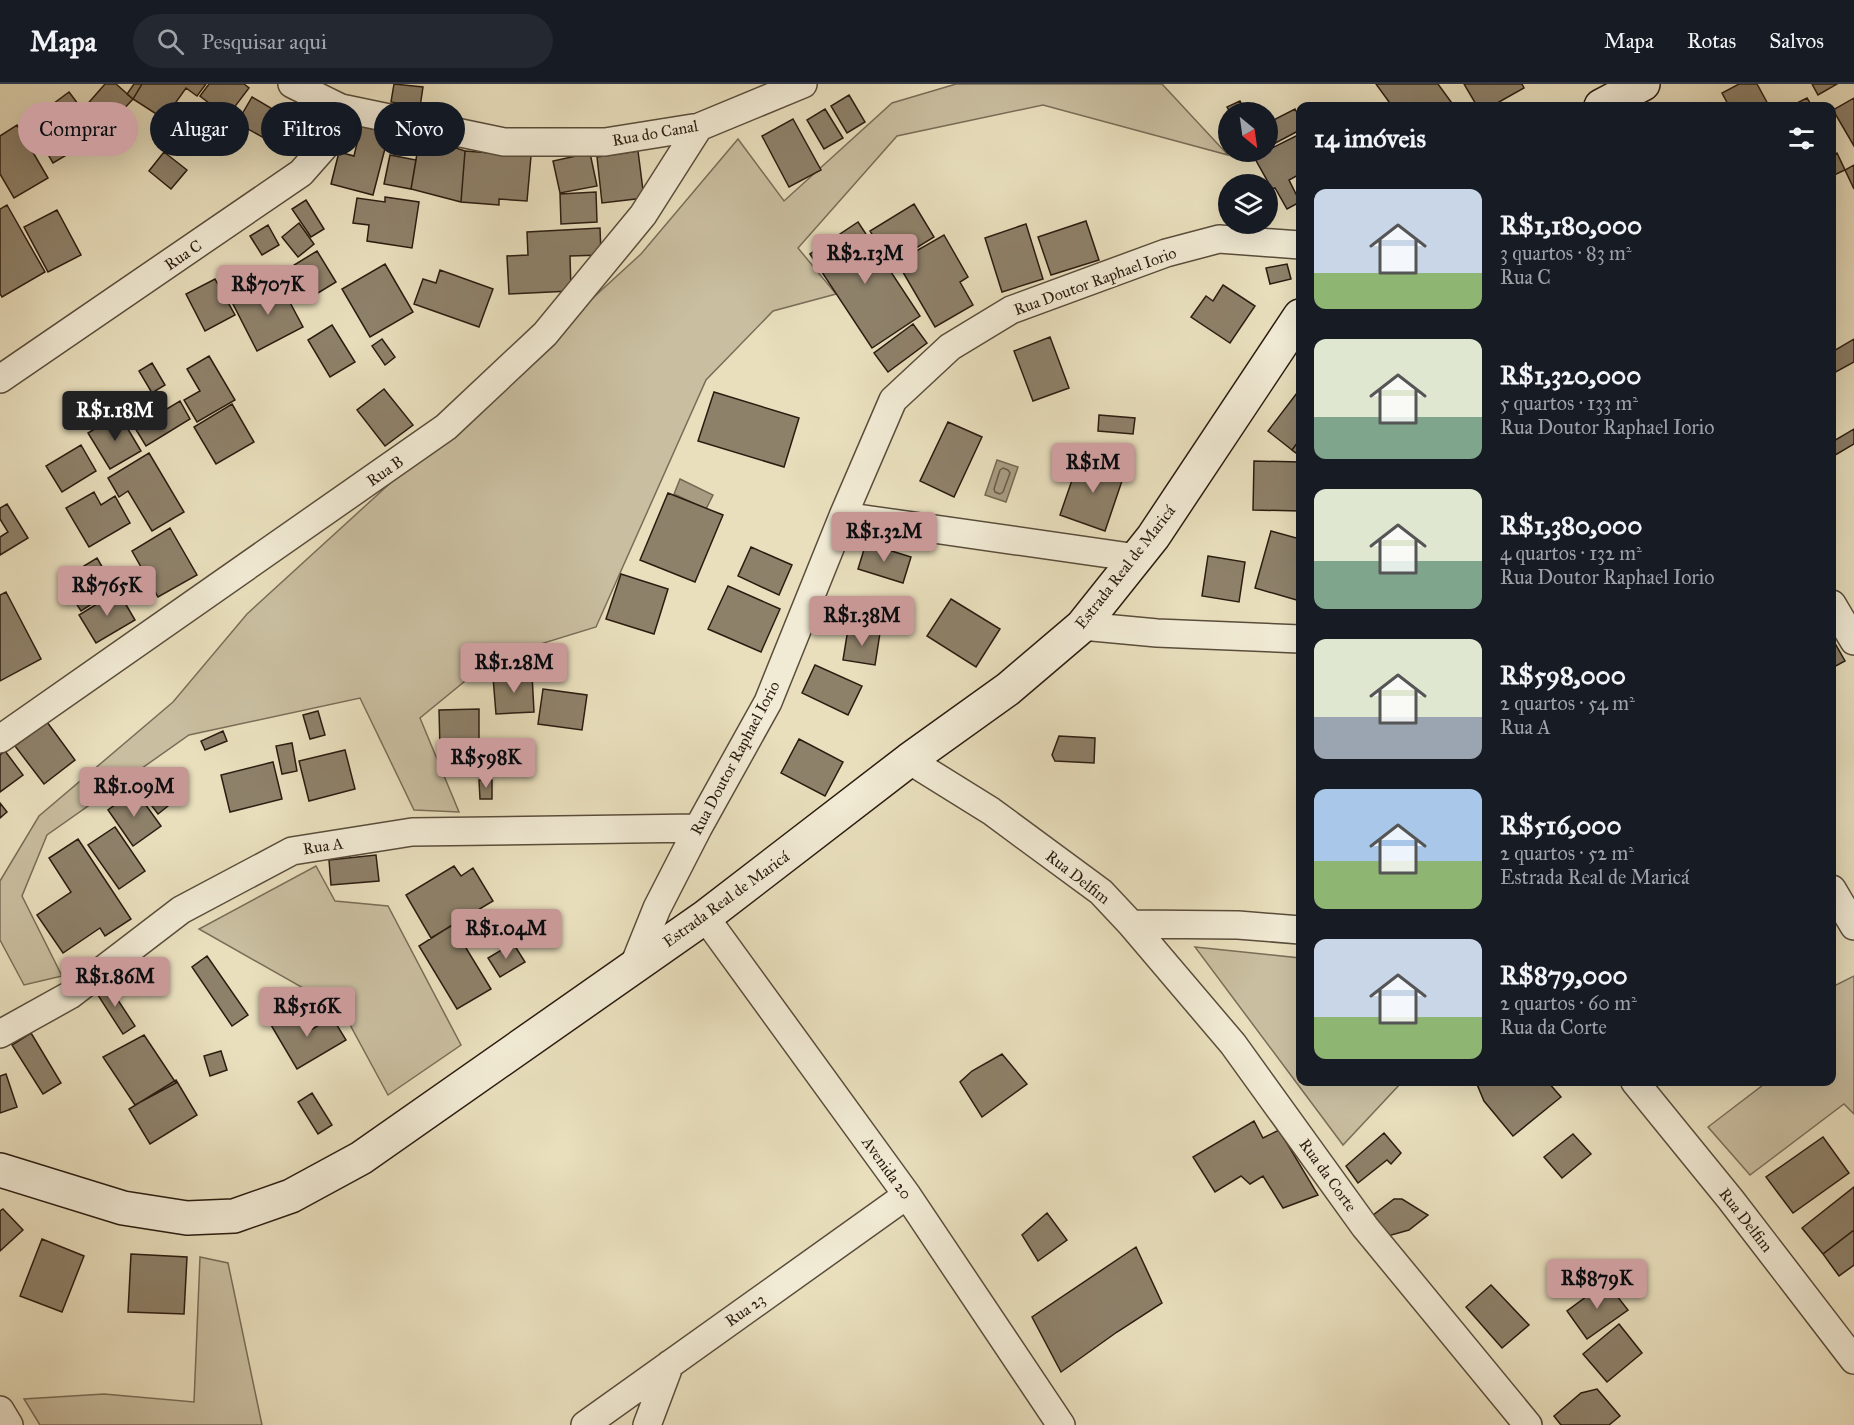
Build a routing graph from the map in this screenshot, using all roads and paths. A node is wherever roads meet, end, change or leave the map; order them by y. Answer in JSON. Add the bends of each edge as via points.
{"nodes":[{"id":1,"x":292,"y":84,"type":"edge"},
{"id":2,"x":803,"y":84,"type":"edge"},
{"id":3,"x":1643,"y":84,"type":"edge"},
{"id":4,"x":329,"y":102,"type":"edge"},
{"id":5,"x":1609,"y":102,"type":"edge"},
{"id":6,"x":362,"y":112,"type":"edge"},
{"id":7,"x":699,"y":127,"type":"junction"},
{"id":8,"x":316,"y":156,"type":"edge"},
{"id":9,"x":1296,"y":245,"type":"edge"},
{"id":10,"x":1296,"y":328,"type":"edge"},
{"id":11,"x":1289,"y":348,"type":"edge"},
{"id":12,"x":0,"y":379,"type":"edge"},
{"id":13,"x":843,"y":516,"type":"junction"},
{"id":14,"x":1137,"y":558,"type":"junction"},
{"id":15,"x":1836,"y":611,"type":"edge"},
{"id":16,"x":1082,"y":626,"type":"junction"},
{"id":17,"x":1296,"y":639,"type":"edge"},
{"id":18,"x":1854,"y":641,"type":"edge"},
{"id":19,"x":0,"y":739,"type":"edge"},
{"id":20,"x":909,"y":760,"type":"junction"},
{"id":21,"x":698,"y":828,"type":"junction"},
{"id":22,"x":1836,"y":896,"type":"edge"},
{"id":23,"x":705,"y":917,"type":"junction"},
{"id":24,"x":1131,"y":924,"type":"junction"},
{"id":25,"x":1854,"y":926,"type":"edge"},
{"id":26,"x":1296,"y":930,"type":"edge"},
{"id":27,"x":634,"y":965,"type":"junction"},
{"id":28,"x":0,"y":1034,"type":"edge"},
{"id":29,"x":1638,"y":1086,"type":"edge"},
{"id":30,"x":0,"y":1170,"type":"edge"},
{"id":31,"x":907,"y":1195,"type":"junction"},
{"id":32,"x":1854,"y":1360,"type":"edge"},
{"id":33,"x":670,"y":1364,"type":"junction"},
{"id":34,"x":0,"y":1410,"type":"edge"},
{"id":35,"x":1056,"y":1422,"type":"edge"},
{"id":36,"x":9,"y":1425,"type":"edge"},
{"id":37,"x":585,"y":1425,"type":"edge"},
{"id":38,"x":647,"y":1425,"type":"edge"},
{"id":39,"x":1527,"y":1425,"type":"edge"}],
"edges":[{"from":1,"to":4,"type":"street","name":"Rua do Canal"},
{"from":2,"to":7,"type":"street","name":"Rua do Canal"},
{"from":3,"to":5,"type":"main road"},
{"from":6,"to":7,"type":"street","name":"Rua do Canal","via":[[504,142],[605,142]]},
{"from":7,"to":19,"type":"street","name":"Rua B","via":[[643,215],[545,334],[446,427]]},
{"from":8,"to":12,"type":"street","name":"Rua C","via":[[301,173]]},
{"from":9,"to":13,"type":"street","name":"Rua Doutor Raphael Iorio","via":[[1219,239],[1011,310],[950,347],[893,400]]},
{"from":10,"to":11,"type":"main road","name":"Estrada Real de Maricá"},
{"from":11,"to":14,"type":"main road","name":"Estrada Real de Maricá"},
{"from":13,"to":14,"type":"street"},
{"from":13,"to":21,"type":"street","name":"Rua Doutor Raphael Iorio","via":[[768,702]]},
{"from":14,"to":16,"type":"main road","name":"Estrada Real de Maricá"},
{"from":15,"to":18,"type":"street"},
{"from":16,"to":17,"type":"street"},
{"from":16,"to":20,"type":"main road","name":"Estrada Real de Maricá","via":[[1008,689]]},
{"from":20,"to":23,"type":"main road","name":"Estrada Real de Maricá"},
{"from":20,"to":24,"type":"street","name":"Rua Delfim","via":[[991,811],[1101,892]]},
{"from":21,"to":27,"type":"street","name":"Rua Doutor Raphael Iorio","via":[[657,908]]},
{"from":21,"to":28,"type":"street","name":"Rua A","via":[[412,832],[292,851],[180,910],[70,995]]},
{"from":22,"to":25,"type":"street"},
{"from":23,"to":27,"type":"main road","name":"Estrada Real de Maricá"},
{"from":23,"to":31,"type":"street","name":"Avenida 20"},
{"from":24,"to":26,"type":"street"},
{"from":24,"to":39,"type":"street","name":"Rua da Corte","via":[[1233,1044],[1365,1227]]},
{"from":27,"to":30,"type":"main road","name":"Estrada Real de Maricá","via":[[361,1158],[291,1196],[234,1216],[187,1218],[123,1208]]},
{"from":29,"to":32,"type":"street","name":"Rua Delfim"},
{"from":31,"to":33,"type":"street","name":"Rua 23"},
{"from":31,"to":35,"type":"street","name":"Avenida 20"},
{"from":33,"to":37,"type":"street","name":"Rua 23"},
{"from":33,"to":38,"type":"street"},
{"from":34,"to":36,"type":"street"}]}
